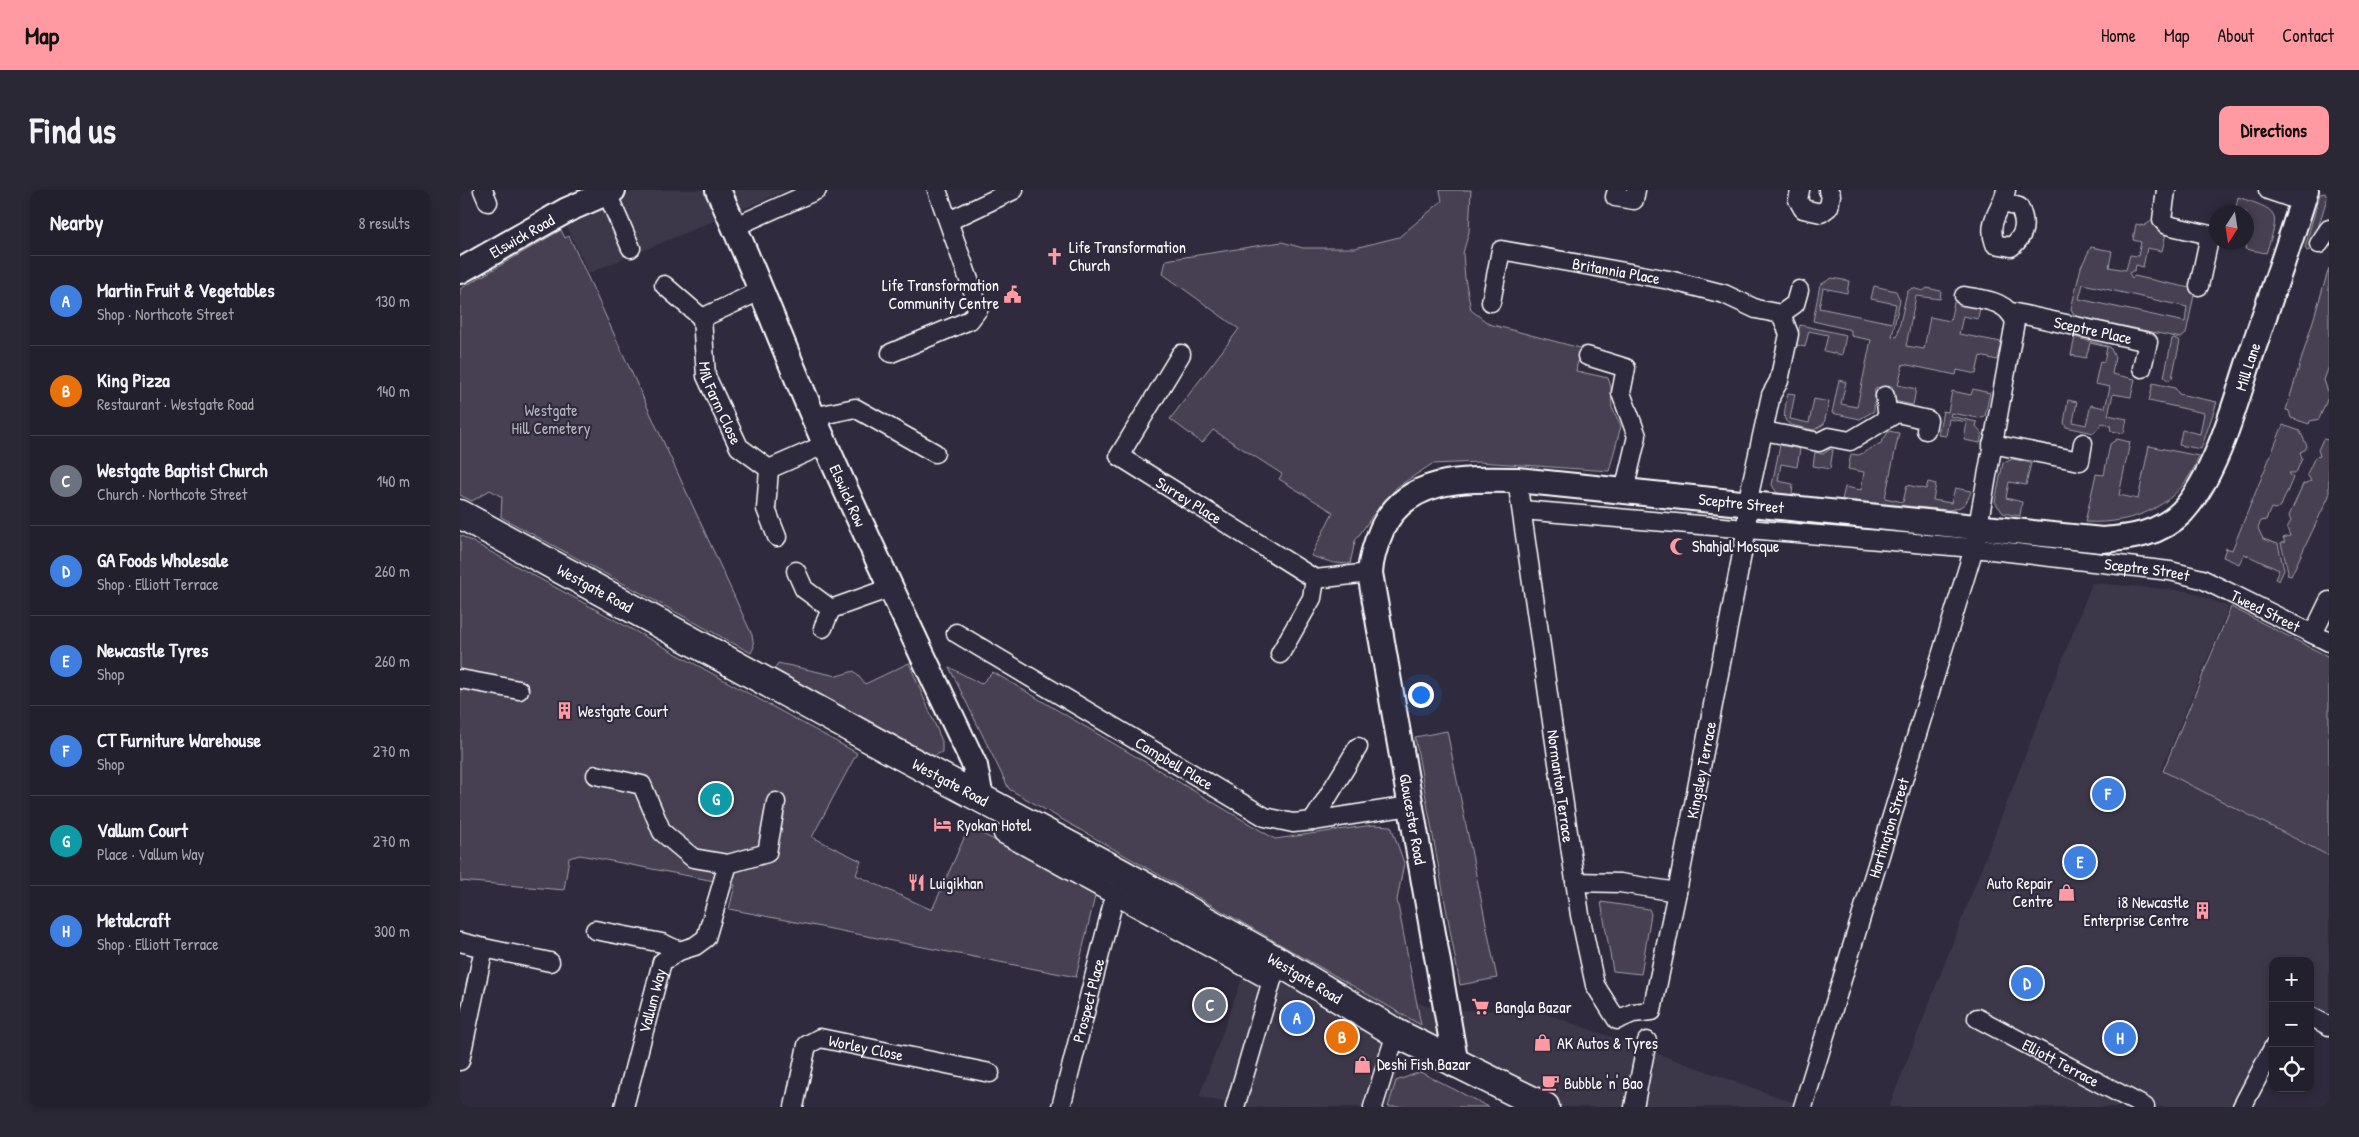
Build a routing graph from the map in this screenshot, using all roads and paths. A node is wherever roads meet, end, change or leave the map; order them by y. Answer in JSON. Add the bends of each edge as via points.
{"nodes":[{"id":1,"x":718,"y":190,"type":"edge"},
{"id":2,"x":817,"y":190,"type":"edge"},
{"id":3,"x":937,"y":190,"type":"edge"},
{"id":4,"x":1014,"y":190,"type":"edge"},
{"id":5,"x":1617,"y":190,"type":"edge"},
{"id":6,"x":1636,"y":190,"type":"edge"},
{"id":7,"x":1800,"y":190,"type":"edge"},
{"id":8,"x":1828,"y":190,"type":"edge"},
{"id":9,"x":2268,"y":190,"type":"edge"},
{"id":10,"x":610,"y":191,"type":"edge"},
{"id":11,"x":2165,"y":193,"type":"edge"},
{"id":12,"x":2304,"y":196,"type":"edge"},
{"id":13,"x":949,"y":221,"type":"junction"},
{"id":14,"x":734,"y":226,"type":"junction"},
{"id":15,"x":2329,"y":229,"type":"edge"},
{"id":16,"x":2209,"y":235,"type":"edge"},
{"id":17,"x":2319,"y":244,"type":"dead end"},
{"id":18,"x":631,"y":248,"type":"dead end"},
{"id":19,"x":2209,"y":250,"type":"edge"},
{"id":20,"x":460,"y":271,"type":"edge"},
{"id":21,"x":664,"y":285,"type":"dead end"},
{"id":22,"x":2199,"y":286,"type":"dead end"},
{"id":23,"x":762,"y":290,"type":"junction"},
{"id":24,"x":1799,"y":290,"type":"dead end"},
{"id":25,"x":1964,"y":296,"type":"dead end"},
{"id":26,"x":1491,"y":302,"type":"dead end"},
{"id":27,"x":2011,"y":312,"type":"junction"},
{"id":28,"x":1781,"y":314,"type":"junction"},
{"id":29,"x":702,"y":318,"type":"junction"},
{"id":30,"x":891,"y":353,"type":"dead end"},
{"id":31,"x":1181,"y":354,"type":"dead end"},
{"id":32,"x":1587,"y":356,"type":"dead end"},
{"id":33,"x":2142,"y":368,"type":"dead end"},
{"id":34,"x":1885,"y":396,"type":"dead end"},
{"id":35,"x":813,"y":417,"type":"junction"},
{"id":36,"x":1888,"y":418,"type":"junction"},
{"id":37,"x":1926,"y":430,"type":"dead end"},
{"id":38,"x":1764,"y":431,"type":"junction"},
{"id":39,"x":2083,"y":443,"type":"dead end"},
{"id":40,"x":826,"y":444,"type":"junction"},
{"id":41,"x":1992,"y":444,"type":"junction"},
{"id":42,"x":935,"y":454,"type":"dead end"},
{"id":43,"x":769,"y":469,"type":"junction"},
{"id":44,"x":1517,"y":480,"type":"junction"},
{"id":45,"x":1624,"y":490,"type":"junction"},
{"id":46,"x":1747,"y":504,"type":"junction"},
{"id":47,"x":1522,"y":510,"type":"junction"},
{"id":48,"x":460,"y":514,"type":"edge"},
{"id":49,"x":2162,"y":527,"type":"joint"},
{"id":50,"x":1747,"y":528,"type":"junction"},
{"id":51,"x":778,"y":536,"type":"dead end"},
{"id":52,"x":1976,"y":538,"type":"junction"},
{"id":53,"x":796,"y":571,"type":"dead end"},
{"id":54,"x":1370,"y":573,"type":"junction"},
{"id":55,"x":1315,"y":578,"type":"junction"},
{"id":56,"x":2202,"y":579,"type":"joint"},
{"id":57,"x":890,"y":588,"type":"junction"},
{"id":58,"x":2329,"y":601,"type":"edge"},
{"id":59,"x":831,"y":609,"type":"junction"},
{"id":60,"x":823,"y":628,"type":"dead end"},
{"id":61,"x":956,"y":633,"type":"dead end"},
{"id":62,"x":2313,"y":634,"type":"junction"},
{"id":63,"x":2329,"y":642,"type":"edge"},
{"id":64,"x":1280,"y":654,"type":"dead end"},
{"id":65,"x":460,"y":679,"type":"edge"},
{"id":66,"x":519,"y":690,"type":"dead end"},
{"id":67,"x":1358,"y":747,"type":"dead end"},
{"id":68,"x":596,"y":775,"type":"dead end"},
{"id":69,"x":981,"y":798,"type":"junction"},
{"id":70,"x":776,"y":802,"type":"dead end"},
{"id":71,"x":1410,"y":806,"type":"junction"},
{"id":72,"x":1313,"y":821,"type":"junction"},
{"id":73,"x":1003,"y":834,"type":"dead end"},
{"id":74,"x":728,"y":864,"type":"junction"},
{"id":75,"x":1575,"y":882,"type":"junction"},
{"id":76,"x":1677,"y":892,"type":"junction"},
{"id":77,"x":1115,"y":895,"type":"junction"},
{"id":78,"x":595,"y":930,"type":"dead end"},
{"id":79,"x":460,"y":942,"type":"edge"},
{"id":80,"x":484,"y":948,"type":"junction"},
{"id":81,"x":679,"y":951,"type":"junction"},
{"id":82,"x":550,"y":962,"type":"dead end"},
{"id":83,"x":1276,"y":971,"type":"junction"},
{"id":84,"x":1652,"y":1011,"type":"joint"},
{"id":85,"x":1977,"y":1018,"type":"dead end"},
{"id":86,"x":2314,"y":1018,"type":"edge"},
{"id":87,"x":2329,"y":1026,"type":"edge"},
{"id":88,"x":1396,"y":1033,"type":"junction"},
{"id":89,"x":1647,"y":1041,"type":"dead end"},
{"id":90,"x":2269,"y":1056,"type":"edge"},
{"id":91,"x":460,"y":1061,"type":"edge"},
{"id":92,"x":1456,"y":1065,"type":"junction"},
{"id":93,"x":990,"y":1073,"type":"dead end"},
{"id":94,"x":624,"y":1107,"type":"edge"},
{"id":95,"x":794,"y":1107,"type":"edge"},
{"id":96,"x":1061,"y":1107,"type":"edge"},
{"id":97,"x":1235,"y":1107,"type":"edge"},
{"id":98,"x":1373,"y":1107,"type":"edge"},
{"id":99,"x":1544,"y":1107,"type":"edge"},
{"id":100,"x":1634,"y":1107,"type":"edge"},
{"id":101,"x":1803,"y":1107,"type":"edge"},
{"id":102,"x":2145,"y":1107,"type":"edge"},
{"id":103,"x":2242,"y":1107,"type":"edge"}],
"edges":[{"from":1,"to":14,"type":"street","name":"Elswick Row"},
{"from":2,"to":14,"type":"street"},
{"from":3,"to":13,"type":"street"},
{"from":4,"to":13,"type":"street"},
{"from":5,"to":6,"type":"street","via":[[1615,197],[1634,200]]},
{"from":7,"to":8,"type":"street","via":[[1798,200],[1803,209],[1821,213],[1829,207],[1832,195]]},
{"from":9,"to":12,"type":"street"},
{"from":10,"to":18,"type":"street"},
{"from":10,"to":20,"type":"street","name":"Elswick Road","via":[[567,210]]},
{"from":11,"to":16,"type":"street","via":[[2162,220],[2167,225]]},
{"from":12,"to":49,"type":"street","name":"Mill Lane","via":[[2232,410],[2206,476],[2181,512]]},
{"from":13,"to":30,"type":"street","via":[[979,308],[970,320]]},
{"from":14,"to":23,"type":"street","name":"Elswick Row"},
{"from":15,"to":17,"type":"street"},
{"from":19,"to":22,"type":"street"},
{"from":21,"to":29,"type":"street"},
{"from":23,"to":29,"type":"street"},
{"from":23,"to":35,"type":"street","name":"Elswick Row"},
{"from":24,"to":28,"type":"street","via":[[1795,304]]},
{"from":25,"to":27,"type":"street","name":"Sceptre Place","via":[[2002,304]]},
{"from":26,"to":28,"type":"street","name":"Britannia Place","via":[[1501,250],[1669,280],[1724,294],[1756,309]]},
{"from":27,"to":33,"type":"street","name":"Sceptre Place","via":[[2148,342]]},
{"from":27,"to":41,"type":"street","via":[[2015,322]]},
{"from":28,"to":38,"type":"street","via":[[1789,334]]},
{"from":29,"to":43,"type":"street","name":"Mill Farm Close","via":[[706,376],[739,447]]},
{"from":31,"to":55,"type":"street","name":"Surrey Place","via":[[1119,456]]},
{"from":32,"to":45,"type":"street","via":[[1626,368],[1621,393],[1637,436]]},
{"from":34,"to":36,"type":"street"},
{"from":35,"to":40,"type":"street","name":"Elswick Row"},
{"from":35,"to":42,"type":"street","via":[[855,408]]},
{"from":36,"to":37,"type":"street","via":[[1897,413],[1928,420]]},
{"from":36,"to":38,"type":"street","via":[[1850,441],[1829,437],[1819,442]]},
{"from":38,"to":46,"type":"street"},
{"from":39,"to":41,"type":"street","via":[[2080,461]]},
{"from":40,"to":43,"type":"street"},
{"from":40,"to":57,"type":"street","name":"Elswick Row"},
{"from":41,"to":52,"type":"street"},
{"from":43,"to":51,"type":"street","via":[[766,509]]},
{"from":44,"to":45,"type":"street","name":"Sceptre Street"},
{"from":44,"to":47,"type":"street","name":"Normanton Terrace"},
{"from":44,"to":54,"type":"street","name":"Sceptre Street","via":[[1462,480],[1416,492],[1388,517],[1371,557]]},
{"from":45,"to":46,"type":"street","name":"Sceptre Street"},
{"from":46,"to":50,"type":"street","name":"Kingsley Terrace"},
{"from":46,"to":52,"type":"street","name":"Sceptre Street"},
{"from":47,"to":50,"type":"street","name":"Sceptre Street"},
{"from":47,"to":75,"type":"street","name":"Normanton Terrace"},
{"from":48,"to":69,"type":"main road","name":"Westgate Road"},
{"from":49,"to":52,"type":"street","name":"Sceptre Street","via":[[2134,538],[2102,540]]},
{"from":50,"to":52,"type":"street","name":"Sceptre Street"},
{"from":50,"to":76,"type":"street","name":"Kingsley Terrace"},
{"from":52,"to":56,"type":"street","name":"Sceptre Street"},
{"from":52,"to":101,"type":"street","name":"Hartington Street"},
{"from":53,"to":59,"type":"street","via":[[804,589]]},
{"from":54,"to":55,"type":"street"},
{"from":54,"to":71,"type":"street","name":"Gloucester Road"},
{"from":55,"to":64,"type":"street","via":[[1312,598]]},
{"from":56,"to":62,"type":"street","name":"Tweed Street"},
{"from":57,"to":59,"type":"street"},
{"from":57,"to":69,"type":"street","name":"Elswick Row","via":[[975,766]]},
{"from":58,"to":62,"type":"street"},
{"from":59,"to":60,"type":"street"},
{"from":61,"to":72,"type":"street","name":"Campbell Place","via":[[1265,817],[1293,822]]},
{"from":62,"to":63,"type":"street","name":"Tweed Street"},
{"from":65,"to":66,"type":"street"},
{"from":67,"to":72,"type":"street"},
{"from":68,"to":74,"type":"street","via":[[642,785],[662,832],[693,858]]},
{"from":69,"to":83,"type":"main road","name":"Westgate Road","via":[[1119,872]]},
{"from":70,"to":74,"type":"street","via":[[768,853]]},
{"from":71,"to":72,"type":"street","name":"Campbell Place"},
{"from":71,"to":92,"type":"street","name":"Gloucester Road"},
{"from":73,"to":77,"type":"street"},
{"from":74,"to":81,"type":"street","name":"Vallum Way","via":[[706,938]]},
{"from":75,"to":76,"type":"street","via":[[1620,883]]},
{"from":75,"to":84,"type":"street","name":"Normanton Terrace","via":[[1596,985],[1617,1020],[1633,1013]]},
{"from":76,"to":84,"type":"street","name":"Kingsley Terrace"},
{"from":77,"to":83,"type":"street"},
{"from":77,"to":96,"type":"street","name":"Prospect Place"},
{"from":78,"to":81,"type":"street","via":[[662,943]]},
{"from":79,"to":80,"type":"street"},
{"from":80,"to":82,"type":"street"},
{"from":80,"to":91,"type":"street"},
{"from":81,"to":94,"type":"street","name":"Vallum Way","via":[[662,962]]},
{"from":83,"to":88,"type":"main road","name":"Westgate Road"},
{"from":83,"to":97,"type":"street"},
{"from":85,"to":102,"type":"street","name":"Elliott Terrace"},
{"from":86,"to":87,"type":"street"},
{"from":88,"to":92,"type":"main road","name":"Westgate Road"},
{"from":88,"to":98,"type":"street"},
{"from":89,"to":100,"type":"street"},
{"from":90,"to":103,"type":"street"},
{"from":92,"to":99,"type":"main road","name":"Westgate Road"},
{"from":93,"to":95,"type":"street","name":"Worley Close","via":[[820,1038],[807,1045]]}]}
